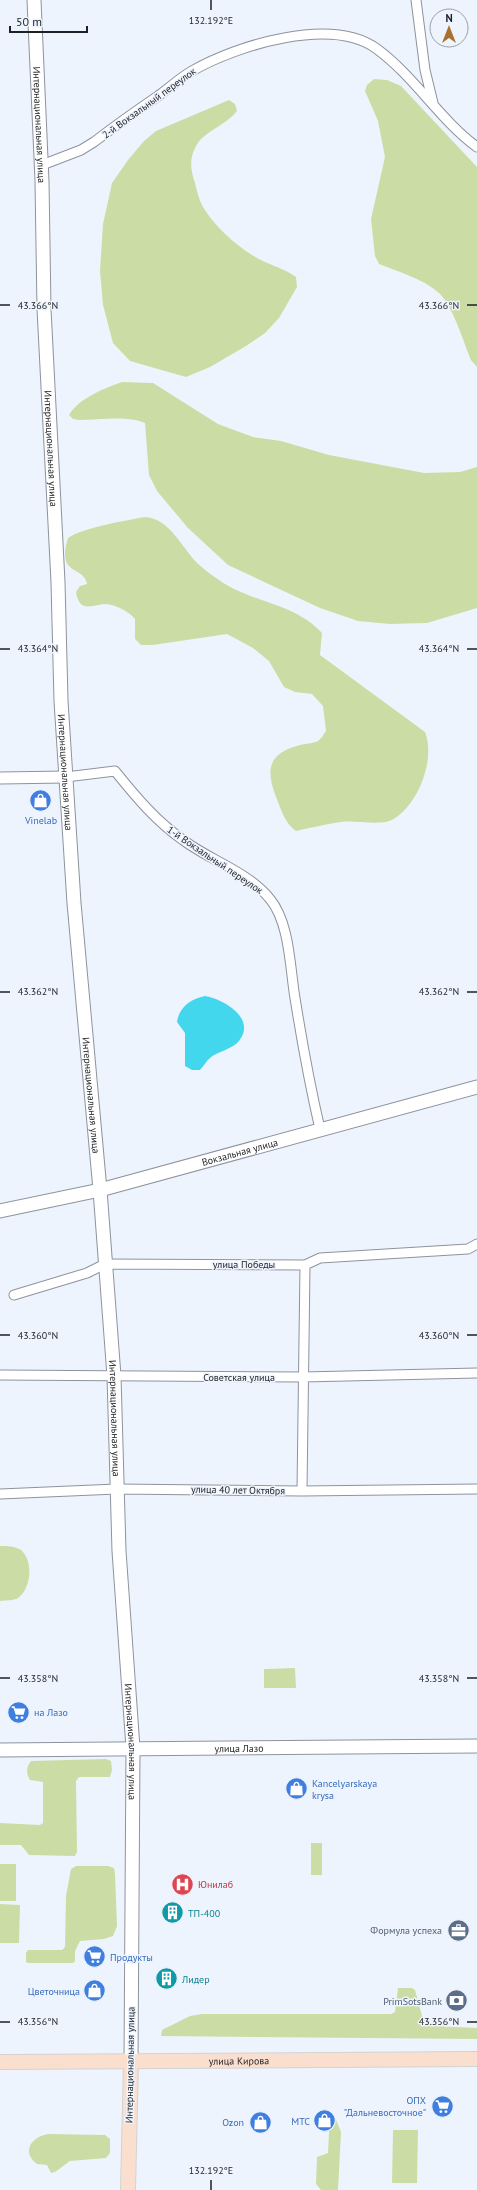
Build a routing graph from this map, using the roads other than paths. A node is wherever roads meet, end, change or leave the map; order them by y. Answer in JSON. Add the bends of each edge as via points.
{"nodes":[{"id":1,"x":34,"y":0,"type":"edge"},
{"id":2,"x":416,"y":0,"type":"edge"},
{"id":3,"x":433,"y":103,"type":"junction"},
{"id":4,"x":477,"y":147,"type":"edge"},
{"id":5,"x":42,"y":165,"type":"junction"},
{"id":6,"x":66,"y":777,"type":"junction"},
{"id":7,"x":0,"y":778,"type":"edge"},
{"id":8,"x":477,"y":1087,"type":"edge"},
{"id":9,"x":320,"y":1129,"type":"junction"},
{"id":10,"x":100,"y":1190,"type":"junction"},
{"id":11,"x":0,"y":1211,"type":"edge"},
{"id":12,"x":477,"y":1244,"type":"edge"},
{"id":13,"x":105,"y":1264,"type":"junction"},
{"id":14,"x":305,"y":1265,"type":"junction"},
{"id":15,"x":14,"y":1295,"type":"dead end"},
{"id":16,"x":477,"y":1373,"type":"edge"},
{"id":17,"x":0,"y":1375,"type":"edge"},
{"id":18,"x":114,"y":1376,"type":"junction"},
{"id":19,"x":303,"y":1377,"type":"junction"},
{"id":20,"x":117,"y":1489,"type":"junction"},
{"id":21,"x":477,"y":1489,"type":"edge"},
{"id":22,"x":302,"y":1491,"type":"junction"},
{"id":23,"x":0,"y":1494,"type":"edge"},
{"id":24,"x":477,"y":1746,"type":"edge"},
{"id":25,"x":133,"y":1748,"type":"junction"},
{"id":26,"x":0,"y":1750,"type":"edge"},
{"id":27,"x":477,"y":2059,"type":"edge"},
{"id":28,"x":0,"y":2062,"type":"edge"},
{"id":29,"x":131,"y":2062,"type":"junction"},
{"id":30,"x":128,"y":2190,"type":"edge"}],
"edges":[{"from":1,"to":5,"type":"main road","name":"Интернациональная улица"},
{"from":2,"to":3,"type":"street","via":[[425,70]]},
{"from":3,"to":4,"type":"street","name":"2-й Вокзальный переулок","via":[[465,138]]},
{"from":3,"to":5,"type":"street","name":"2-й Вокзальный переулок","via":[[378,50],[365,42],[335,35],[279,39],[258,44],[199,67],[94,142],[81,150]]},
{"from":5,"to":6,"type":"main road","name":"Интернациональная улица","via":[[44,309]]},
{"from":6,"to":7,"type":"street"},
{"from":6,"to":9,"type":"street","name":"1-й Вокзальный переулок","via":[[115,771],[149,812],[171,831],[252,882],[272,901],[287,940],[294,997]]},
{"from":6,"to":10,"type":"main road","name":"Интернациональная улица","via":[[74,903]]},
{"from":8,"to":9,"type":"main road","name":"Вокзальная улица"},
{"from":9,"to":10,"type":"main road","name":"Вокзальная улица"},
{"from":10,"to":11,"type":"main road","name":"Вокзальная улица"},
{"from":10,"to":13,"type":"main road","name":"Интернациональная улица"},
{"from":12,"to":14,"type":"street","name":"улица Победы","via":[[468,1248],[320,1258]]},
{"from":13,"to":14,"type":"street","name":"улица Победы"},
{"from":13,"to":15,"type":"street","name":"улица Победы","via":[[87,1273]]},
{"from":13,"to":18,"type":"main road","name":"Интернациональная улица"},
{"from":14,"to":19,"type":"street"},
{"from":16,"to":19,"type":"street","name":"Советская улица"},
{"from":17,"to":18,"type":"street","name":"Советская улица"},
{"from":18,"to":19,"type":"street","name":"Советская улица"},
{"from":18,"to":20,"type":"main road","name":"Интернациональная улица"},
{"from":19,"to":22,"type":"street"},
{"from":20,"to":22,"type":"street","name":"улица 40 лет Октября"},
{"from":20,"to":23,"type":"street","name":"улица 40 лет Октября"},
{"from":20,"to":25,"type":"main road","name":"Интернациональная улица"},
{"from":21,"to":22,"type":"street","name":"улица 40 лет Октября"},
{"from":24,"to":25,"type":"main road","name":"улица Лазо"},
{"from":25,"to":26,"type":"main road","name":"улица Лазо"},
{"from":25,"to":29,"type":"main road","name":"Интернациональная улица"},
{"from":27,"to":29,"type":"main road","name":"улица Кирова"},
{"from":28,"to":29,"type":"main road","name":"улица Кирова"},
{"from":29,"to":30,"type":"main road","name":"Интернациональная улица"}]}
